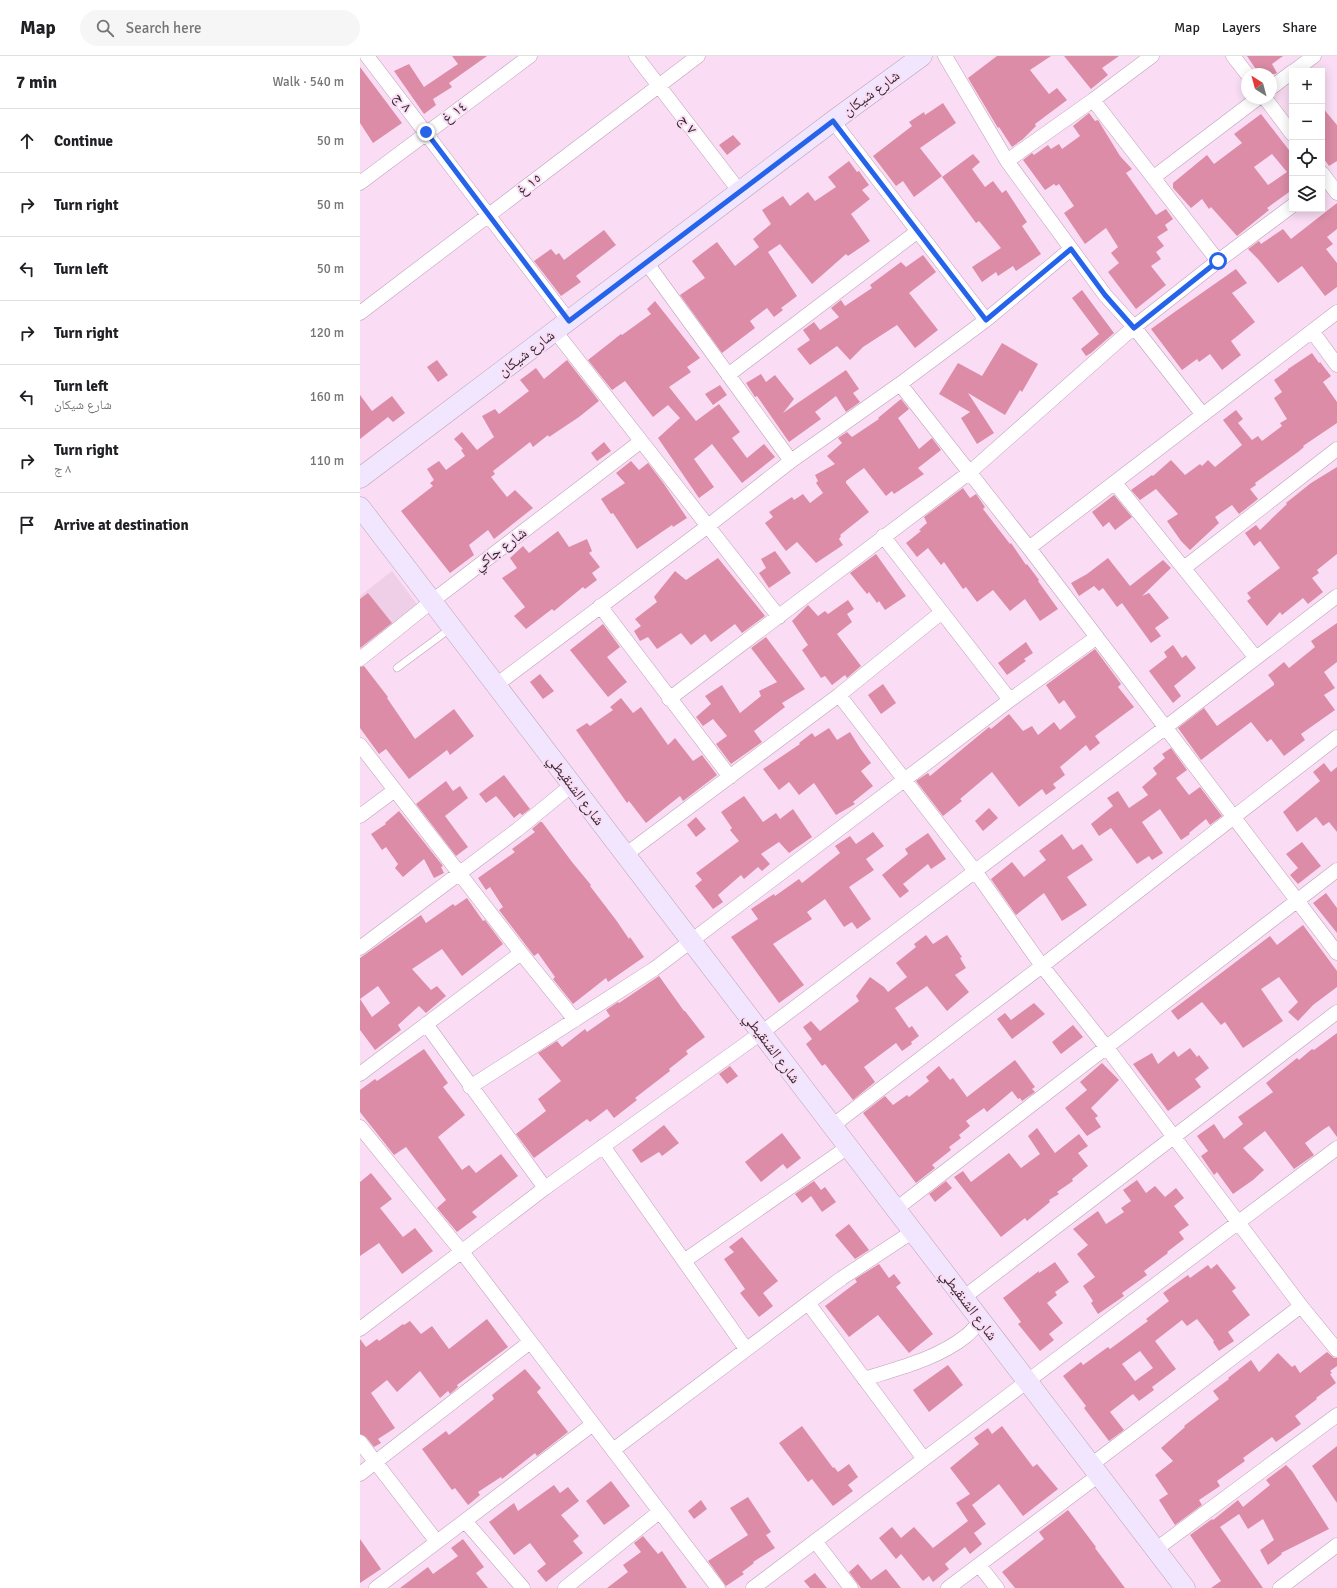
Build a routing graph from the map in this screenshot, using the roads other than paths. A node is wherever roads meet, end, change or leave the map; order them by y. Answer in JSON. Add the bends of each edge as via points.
{"nodes":[{"id":1,"x":367,"y":56,"type":"edge"},
{"id":2,"x":530,"y":56,"type":"edge"},
{"id":3,"x":636,"y":56,"type":"edge"},
{"id":4,"x":698,"y":56,"type":"edge"},
{"id":5,"x":922,"y":56,"type":"edge"},
{"id":6,"x":945,"y":56,"type":"edge"},
{"id":7,"x":1152,"y":56,"type":"edge"},
{"id":8,"x":1233,"y":56,"type":"edge"},
{"id":9,"x":1314,"y":56,"type":"edge"},
{"id":10,"x":1242,"y":68,"type":"edge"},
{"id":11,"x":1298,"y":68,"type":"edge"},
{"id":12,"x":1289,"y":75,"type":"edge"},
{"id":13,"x":1277,"y":84,"type":"edge"},
{"id":14,"x":659,"y":86,"type":"junction"},
{"id":15,"x":1093,"y":100,"type":"junction"},
{"id":16,"x":1250,"y":104,"type":"edge"},
{"id":17,"x":1270,"y":104,"type":"edge"},
{"id":18,"x":833,"y":121,"type":"junction"},
{"id":19,"x":1289,"y":130,"type":"edge"},
{"id":20,"x":426,"y":132,"type":"junction"},
{"id":21,"x":1006,"y":161,"type":"junction"},
{"id":22,"x":1327,"y":177,"type":"edge"},
{"id":23,"x":1154,"y":178,"type":"junction"},
{"id":24,"x":360,"y":183,"type":"edge"},
{"id":25,"x":740,"y":192,"type":"junction"},
{"id":26,"x":1337,"y":193,"type":"edge"},
{"id":27,"x":1289,"y":208,"type":"edge"},
{"id":28,"x":489,"y":214,"type":"junction"},
{"id":29,"x":918,"y":231,"type":"junction"},
{"id":30,"x":1071,"y":249,"type":"junction"},
{"id":31,"x":1218,"y":261,"type":"junction"},
{"id":32,"x":646,"y":262,"type":"junction"},
{"id":33,"x":1337,"y":312,"type":"edge"},
{"id":34,"x":360,"y":313,"type":"edge"},
{"id":35,"x":986,"y":320,"type":"junction"},
{"id":36,"x":562,"y":326,"type":"junction"},
{"id":37,"x":1134,"y":328,"type":"junction"},
{"id":38,"x":1312,"y":331,"type":"junction"},
{"id":39,"x":1337,"y":365,"type":"edge"},
{"id":40,"x":728,"y":375,"type":"junction"},
{"id":41,"x":900,"y":384,"type":"junction"},
{"id":42,"x":1203,"y":415,"type":"junction"},
{"id":43,"x":640,"y":442,"type":"junction"},
{"id":44,"x":1337,"y":449,"type":"edge"},
{"id":45,"x":791,"y":461,"type":"junction"},
{"id":46,"x":970,"y":472,"type":"junction"},
{"id":47,"x":360,"y":478,"type":"edge"},
{"id":48,"x":1115,"y":483,"type":"junction"},
{"id":49,"x":360,"y":507,"type":"edge"},
{"id":50,"x":708,"y":526,"type":"junction"},
{"id":51,"x":883,"y":536,"type":"junction"},
{"id":52,"x":1029,"y":548,"type":"junction"},
{"id":53,"x":1184,"y":568,"type":"junction"},
{"id":54,"x":1337,"y":596,"type":"edge"},
{"id":55,"x":431,"y":602,"type":"junction"},
{"id":56,"x":600,"y":606,"type":"junction"},
{"id":57,"x":942,"y":612,"type":"junction"},
{"id":58,"x":779,"y":617,"type":"junction"},
{"id":59,"x":451,"y":628,"type":"junction"},
{"id":60,"x":1097,"y":637,"type":"junction"},
{"id":61,"x":1256,"y":658,"type":"junction"},
{"id":62,"x":360,"y":659,"type":"edge"},
{"id":63,"x":397,"y":668,"type":"dead end"},
{"id":64,"x":496,"y":685,"type":"junction"},
{"id":65,"x":839,"y":695,"type":"junction"},
{"id":66,"x":669,"y":699,"type":"junction"},
{"id":67,"x":1010,"y":700,"type":"junction"},
{"id":68,"x":1166,"y":727,"type":"junction"},
{"id":69,"x":1337,"y":737,"type":"edge"},
{"id":70,"x":360,"y":745,"type":"edge"},
{"id":71,"x":730,"y":777,"type":"junction"},
{"id":72,"x":905,"y":780,"type":"junction"},
{"id":73,"x":572,"y":785,"type":"junction"},
{"id":74,"x":395,"y":790,"type":"junction"},
{"id":75,"x":360,"y":816,"type":"edge"},
{"id":76,"x":1234,"y":818,"type":"junction"},
{"id":77,"x":625,"y":855,"type":"junction"},
{"id":78,"x":1337,"y":870,"type":"edge"},
{"id":79,"x":975,"y":871,"type":"junction"},
{"id":80,"x":460,"y":874,"type":"junction"},
{"id":81,"x":1297,"y":900,"type":"junction"},
{"id":82,"x":692,"y":942,"type":"junction"},
{"id":83,"x":360,"y":948,"type":"edge"},
{"id":84,"x":521,"y":953,"type":"junction"},
{"id":85,"x":1337,"y":953,"type":"edge"},
{"id":86,"x":1042,"y":966,"type":"junction"},
{"id":87,"x":1337,"y":1012,"type":"edge"},
{"id":88,"x":575,"y":1020,"type":"junction"},
{"id":89,"x":426,"y":1024,"type":"junction"},
{"id":90,"x":761,"y":1033,"type":"junction"},
{"id":91,"x":1107,"y":1048,"type":"junction"},
{"id":92,"x":360,"y":1074,"type":"edge"},
{"id":93,"x":470,"y":1086,"type":"junction"},
{"id":94,"x":832,"y":1126,"type":"junction"},
{"id":95,"x":360,"y":1127,"type":"edge"},
{"id":96,"x":1174,"y":1137,"type":"junction"},
{"id":97,"x":603,"y":1146,"type":"junction"},
{"id":98,"x":848,"y":1147,"type":"junction"},
{"id":99,"x":1337,"y":1148,"type":"edge"},
{"id":100,"x":545,"y":1188,"type":"junction"},
{"id":101,"x":896,"y":1209,"type":"junction"},
{"id":102,"x":1238,"y":1222,"type":"junction"},
{"id":103,"x":912,"y":1232,"type":"junction"},
{"id":104,"x":462,"y":1252,"type":"junction"},
{"id":105,"x":684,"y":1261,"type":"junction"},
{"id":106,"x":963,"y":1298,"type":"junction"},
{"id":107,"x":808,"y":1302,"type":"junction"},
{"id":108,"x":1301,"y":1306,"type":"junction"},
{"id":109,"x":981,"y":1321,"type":"junction"},
{"id":110,"x":362,"y":1322,"type":"edge"},
{"id":111,"x":530,"y":1342,"type":"junction"},
{"id":112,"x":746,"y":1349,"type":"junction"},
{"id":113,"x":1337,"y":1350,"type":"edge"},
{"id":114,"x":864,"y":1379,"type":"junction"},
{"id":115,"x":1027,"y":1381,"type":"junction"},
{"id":116,"x":1337,"y":1415,"type":"edge"},
{"id":117,"x":593,"y":1424,"type":"junction"},
{"id":118,"x":360,"y":1442,"type":"edge"},
{"id":119,"x":613,"y":1450,"type":"junction"},
{"id":120,"x":924,"y":1459,"type":"junction"},
{"id":121,"x":376,"y":1462,"type":"junction"},
{"id":122,"x":1095,"y":1470,"type":"junction"},
{"id":123,"x":360,"y":1474,"type":"edge"},
{"id":124,"x":660,"y":1512,"type":"junction"},
{"id":125,"x":465,"y":1521,"type":"junction"},
{"id":126,"x":815,"y":1541,"type":"junction"},
{"id":127,"x":437,"y":1542,"type":"junction"},
{"id":128,"x":1337,"y":1545,"type":"edge"},
{"id":129,"x":1155,"y":1550,"type":"junction"},
{"id":130,"x":979,"y":1566,"type":"junction"},
{"id":131,"x":376,"y":1588,"type":"edge"},
{"id":132,"x":523,"y":1588,"type":"edge"},
{"id":133,"x":565,"y":1588,"type":"edge"},
{"id":134,"x":718,"y":1588,"type":"edge"},
{"id":135,"x":753,"y":1588,"type":"edge"},
{"id":136,"x":851,"y":1588,"type":"edge"},
{"id":137,"x":948,"y":1588,"type":"edge"},
{"id":138,"x":997,"y":1588,"type":"edge"},
{"id":139,"x":1184,"y":1588,"type":"edge"},
{"id":140,"x":1280,"y":1588,"type":"edge"}],
"edges":[{"from":1,"to":20,"type":"street","name":"٨ ج"},
{"from":2,"to":20,"type":"street","name":"١٤ غ"},
{"from":3,"to":14,"type":"street","name":"٧ ج"},
{"from":4,"to":14,"type":"street","name":"١٥ غ"},
{"from":5,"to":18,"type":"street","name":"شارع شيكان"},
{"from":6,"to":21,"type":"street"},
{"from":7,"to":15,"type":"street"},
{"from":8,"to":10,"type":"street"},
{"from":9,"to":11,"type":"street"},
{"from":12,"to":13,"type":"street"},
{"from":14,"to":25,"type":"street","name":"٧ ج"},
{"from":14,"to":28,"type":"street","name":"١٥ غ"},
{"from":15,"to":21,"type":"street"},
{"from":15,"to":23,"type":"street"},
{"from":16,"to":23,"type":"street"},
{"from":17,"to":19,"type":"street"},
{"from":18,"to":25,"type":"street","name":"شارع شيكان"},
{"from":18,"to":29,"type":"street"},
{"from":20,"to":24,"type":"street","name":"١٤ غ"},
{"from":20,"to":28,"type":"street","name":"٨ ج"},
{"from":21,"to":30,"type":"street"},
{"from":22,"to":26,"type":"street"},
{"from":23,"to":31,"type":"street"},
{"from":25,"to":32,"type":"street","name":"شارع شيكان"},
{"from":27,"to":31,"type":"street"},
{"from":28,"to":34,"type":"street","name":"١٥ غ"},
{"from":28,"to":36,"type":"street","name":"٨ ج"},
{"from":29,"to":35,"type":"street"},
{"from":29,"to":40,"type":"street"},
{"from":30,"to":35,"type":"street"},
{"from":30,"to":37,"type":"street","via":[[1105,295]]},
{"from":31,"to":37,"type":"street"},
{"from":32,"to":36,"type":"street","name":"شارع شيكان"},
{"from":32,"to":40,"type":"street"},
{"from":33,"to":38,"type":"street"},
{"from":35,"to":41,"type":"street"},
{"from":36,"to":43,"type":"street","name":"٨ ج"},
{"from":36,"to":47,"type":"street","name":"شارع شيكان"},
{"from":37,"to":42,"type":"street"},
{"from":37,"to":46,"type":"street"},
{"from":38,"to":39,"type":"street"},
{"from":38,"to":42,"type":"street"},
{"from":40,"to":45,"type":"street"},
{"from":41,"to":45,"type":"street"},
{"from":41,"to":46,"type":"street"},
{"from":42,"to":48,"type":"street"},
{"from":43,"to":50,"type":"street","name":"٨ ج"},
{"from":43,"to":55,"type":"street","name":"شارع جاكي"},
{"from":44,"to":53,"type":"street"},
{"from":45,"to":50,"type":"street"},
{"from":46,"to":51,"type":"street"},
{"from":46,"to":52,"type":"street"},
{"from":48,"to":52,"type":"street"},
{"from":48,"to":53,"type":"street"},
{"from":49,"to":55,"type":"street","name":"شارع الشنقيطي"},
{"from":50,"to":56,"type":"street"},
{"from":50,"to":58,"type":"street","name":"٨ ج"},
{"from":51,"to":57,"type":"street"},
{"from":51,"to":58,"type":"street"},
{"from":52,"to":60,"type":"street"},
{"from":53,"to":61,"type":"street"},
{"from":54,"to":61,"type":"street"},
{"from":55,"to":59,"type":"street","name":"شارع الشنقيطي"},
{"from":55,"to":62,"type":"street","name":"شارع جاكي"},
{"from":56,"to":64,"type":"street"},
{"from":56,"to":66,"type":"street"},
{"from":57,"to":65,"type":"street"},
{"from":57,"to":67,"type":"street"},
{"from":58,"to":66,"type":"street"},
{"from":59,"to":63,"type":"lane"},
{"from":59,"to":64,"type":"street","name":"شارع الشنقيطي"},
{"from":60,"to":67,"type":"street"},
{"from":60,"to":68,"type":"street"},
{"from":61,"to":68,"type":"street"},
{"from":64,"to":73,"type":"street","name":"شارع الشنقيطي"},
{"from":65,"to":71,"type":"street"},
{"from":65,"to":72,"type":"street"},
{"from":66,"to":71,"type":"street"},
{"from":67,"to":72,"type":"street"},
{"from":68,"to":76,"type":"street"},
{"from":68,"to":79,"type":"street"},
{"from":69,"to":76,"type":"street"},
{"from":70,"to":74,"type":"street"},
{"from":71,"to":77,"type":"street"},
{"from":72,"to":79,"type":"street"},
{"from":72,"to":82,"type":"street"},
{"from":73,"to":77,"type":"street","name":"شارع الشنقيطي"},
{"from":73,"to":80,"type":"street"},
{"from":74,"to":75,"type":"street"},
{"from":74,"to":80,"type":"street"},
{"from":76,"to":81,"type":"street"},
{"from":76,"to":86,"type":"street"},
{"from":77,"to":82,"type":"street","name":"شارع الشنقيطي"},
{"from":78,"to":81,"type":"street"},
{"from":79,"to":86,"type":"street"},
{"from":79,"to":90,"type":"street"},
{"from":80,"to":83,"type":"street"},
{"from":80,"to":84,"type":"street"},
{"from":81,"to":85,"type":"street"},
{"from":81,"to":91,"type":"street"},
{"from":82,"to":88,"type":"street"},
{"from":82,"to":90,"type":"street","name":"شارع الشنقيطي"},
{"from":84,"to":88,"type":"street"},
{"from":84,"to":89,"type":"street"},
{"from":86,"to":91,"type":"street"},
{"from":86,"to":94,"type":"street"},
{"from":87,"to":96,"type":"street"},
{"from":88,"to":93,"type":"street"},
{"from":89,"to":92,"type":"street"},
{"from":89,"to":93,"type":"street"},
{"from":90,"to":94,"type":"street","name":"شارع الشنقيطي"},
{"from":90,"to":97,"type":"street"},
{"from":91,"to":96,"type":"street"},
{"from":91,"to":101,"type":"street"},
{"from":93,"to":100,"type":"street"},
{"from":94,"to":98,"type":"street","name":"شارع الشنقيطي"},
{"from":95,"to":104,"type":"street"},
{"from":96,"to":102,"type":"street"},
{"from":96,"to":106,"type":"street"},
{"from":97,"to":100,"type":"street"},
{"from":97,"to":105,"type":"street"},
{"from":98,"to":101,"type":"street","name":"شارع الشنقيطي"},
{"from":98,"to":105,"type":"street"},
{"from":99,"to":102,"type":"street"},
{"from":100,"to":104,"type":"street"},
{"from":101,"to":103,"type":"street","name":"شارع الشنقيطي"},
{"from":102,"to":108,"type":"street"},
{"from":102,"to":115,"type":"street"},
{"from":103,"to":106,"type":"street","name":"شارع الشنقيطي"},
{"from":103,"to":107,"type":"street"},
{"from":104,"to":110,"type":"street"},
{"from":104,"to":111,"type":"street"},
{"from":105,"to":112,"type":"street"},
{"from":106,"to":109,"type":"street","name":"شارع الشنقيطي"},
{"from":107,"to":112,"type":"street"},
{"from":107,"to":114,"type":"street"},
{"from":108,"to":113,"type":"street"},
{"from":108,"to":122,"type":"street"},
{"from":109,"to":114,"type":"street","via":[[966,1336],[932,1356]]},
{"from":109,"to":115,"type":"street","name":"شارع الشنقيطي"},
{"from":111,"to":117,"type":"street"},
{"from":111,"to":121,"type":"street"},
{"from":112,"to":119,"type":"street"},
{"from":114,"to":120,"type":"street"},
{"from":115,"to":120,"type":"street"},
{"from":115,"to":122,"type":"street","name":"شارع الشنقيطي"},
{"from":116,"to":129,"type":"street"},
{"from":117,"to":119,"type":"street"},
{"from":117,"to":125,"type":"street"},
{"from":118,"to":121,"type":"street"},
{"from":119,"to":124,"type":"street"},
{"from":120,"to":126,"type":"street"},
{"from":121,"to":123,"type":"street"},
{"from":121,"to":127,"type":"street"},
{"from":122,"to":129,"type":"street","name":"شارع الشنقيطي"},
{"from":122,"to":130,"type":"street"},
{"from":124,"to":133,"type":"street"},
{"from":124,"to":134,"type":"street"},
{"from":125,"to":127,"type":"street"},
{"from":125,"to":132,"type":"street"},
{"from":126,"to":135,"type":"street"},
{"from":126,"to":136,"type":"street"},
{"from":127,"to":131,"type":"street"},
{"from":128,"to":140,"type":"street"},
{"from":129,"to":139,"type":"street","name":"شارع الشنقيطي"},
{"from":130,"to":137,"type":"street"},
{"from":130,"to":138,"type":"street"}]}
